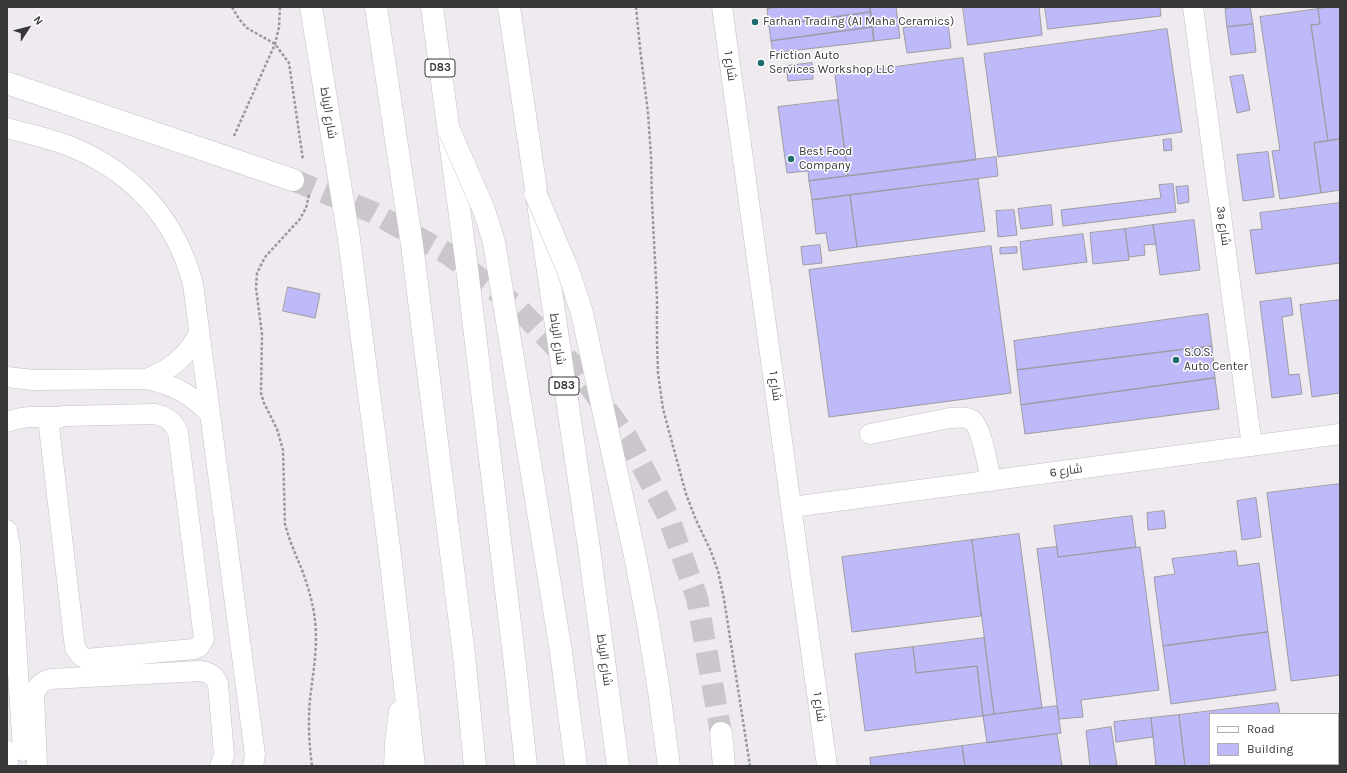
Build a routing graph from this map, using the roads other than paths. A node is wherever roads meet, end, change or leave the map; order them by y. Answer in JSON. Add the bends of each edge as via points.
{"nodes":[{"id":1,"x":311,"y":7,"type":"edge"},
{"id":2,"x":376,"y":7,"type":"edge"},
{"id":3,"x":432,"y":7,"type":"edge"},
{"id":4,"x":509,"y":7,"type":"edge"},
{"id":5,"x":722,"y":7,"type":"edge"},
{"id":6,"x":1193,"y":7,"type":"edge"},
{"id":7,"x":7,"y":83,"type":"edge"},
{"id":8,"x":7,"y":128,"type":"edge"},
{"id":9,"x":449,"y":130,"type":"junction"},
{"id":10,"x":302,"y":178,"type":"tunnel mouth"},
{"id":11,"x":536,"y":195,"type":"junction"},
{"id":12,"x":199,"y":334,"type":"junction"},
{"id":13,"x":7,"y":377,"type":"edge"},
{"id":14,"x":146,"y":379,"type":"junction"},
{"id":15,"x":210,"y":414,"type":"junction"},
{"id":16,"x":58,"y":417,"type":"junction"},
{"id":17,"x":7,"y":422,"type":"edge"},
{"id":18,"x":870,"y":434,"type":"dead end"},
{"id":19,"x":1340,"y":434,"type":"edge"},
{"id":20,"x":1252,"y":446,"type":"junction"},
{"id":21,"x":991,"y":481,"type":"junction"},
{"id":22,"x":792,"y":507,"type":"junction"},
{"id":23,"x":7,"y":530,"type":"edge"},
{"id":24,"x":404,"y":679,"type":"junction"},
{"id":25,"x":721,"y":733,"type":"tunnel mouth"},
{"id":26,"x":19,"y":761,"type":"edge"},
{"id":27,"x":220,"y":766,"type":"edge"},
{"id":28,"x":253,"y":766,"type":"edge"},
{"id":29,"x":395,"y":766,"type":"edge"},
{"id":30,"x":414,"y":766,"type":"edge"},
{"id":31,"x":475,"y":766,"type":"edge"},
{"id":32,"x":526,"y":766,"type":"edge"},
{"id":33,"x":576,"y":766,"type":"edge"},
{"id":34,"x":618,"y":766,"type":"edge"},
{"id":35,"x":669,"y":766,"type":"edge"},
{"id":36,"x":724,"y":766,"type":"edge"},
{"id":37,"x":827,"y":766,"type":"edge"}],
"edges":[{"from":1,"to":24,"type":"highway","name":"شارع الرباط","via":[[350,247]]},
{"from":2,"to":31,"type":"highway","via":[[412,245],[464,655]]},
{"from":3,"to":9,"type":"highway","number":"D83"},
{"from":4,"to":11,"type":"highway","name":"شارع الرباط","number":"D83"},
{"from":5,"to":22,"type":"street","name":"شارع 1"},
{"from":6,"to":20,"type":"street","name":"3a شارع"},
{"from":7,"to":10,"type":"highway"},
{"from":8,"to":12,"type":"street","via":[[72,147],[95,157],[116,170],[146,197],[171,230],[188,266],[193,284]]},
{"from":9,"to":32,"type":"highway","number":"D83"},
{"from":9,"to":33,"type":"highway","bridge":true,"via":[[484,210],[495,248],[561,652]]},
{"from":11,"to":34,"type":"highway","name":"شارع الرباط","number":"D83"},
{"from":11,"to":35,"type":"highway","bridge":true,"via":[[568,270],[582,313],[648,623]]},
{"from":12,"to":14,"type":"street","via":[[188,352],[172,366]]},
{"from":12,"to":15,"type":"street"},
{"from":13,"to":14,"type":"street","via":[[33,380]]},
{"from":14,"to":15,"type":"street","via":[[161,382],[181,391],[200,403]]},
{"from":15,"to":28,"type":"street","via":[[255,755]]},
{"from":16,"to":16,"type":"street","via":[[155,414],[170,419],[175,425],[178,432],[204,635],[199,647],[86,659],[77,652],[49,427]]},
{"from":16,"to":17,"type":"street","via":[[28,416]]},
{"from":18,"to":21,"type":"street","via":[[950,418],[962,417],[971,420],[976,426],[984,448]]},
{"from":19,"to":20,"type":"street","name":"شارع 6"},
{"from":20,"to":21,"type":"street","name":"شارع 6"},
{"from":21,"to":22,"type":"street","name":"شارع 6"},
{"from":22,"to":37,"type":"street","name":"شارع 1"},
{"from":23,"to":26,"type":"street","via":[[10,546]]},
{"from":24,"to":29,"type":"highway"},
{"from":24,"to":30,"type":"highway","name":"شارع الرباط"},
{"from":25,"to":36,"type":"highway"},
{"from":26,"to":27,"type":"street","via":[[34,695],[42,682],[51,679],[200,671],[210,673],[218,684],[224,755]]}]}
